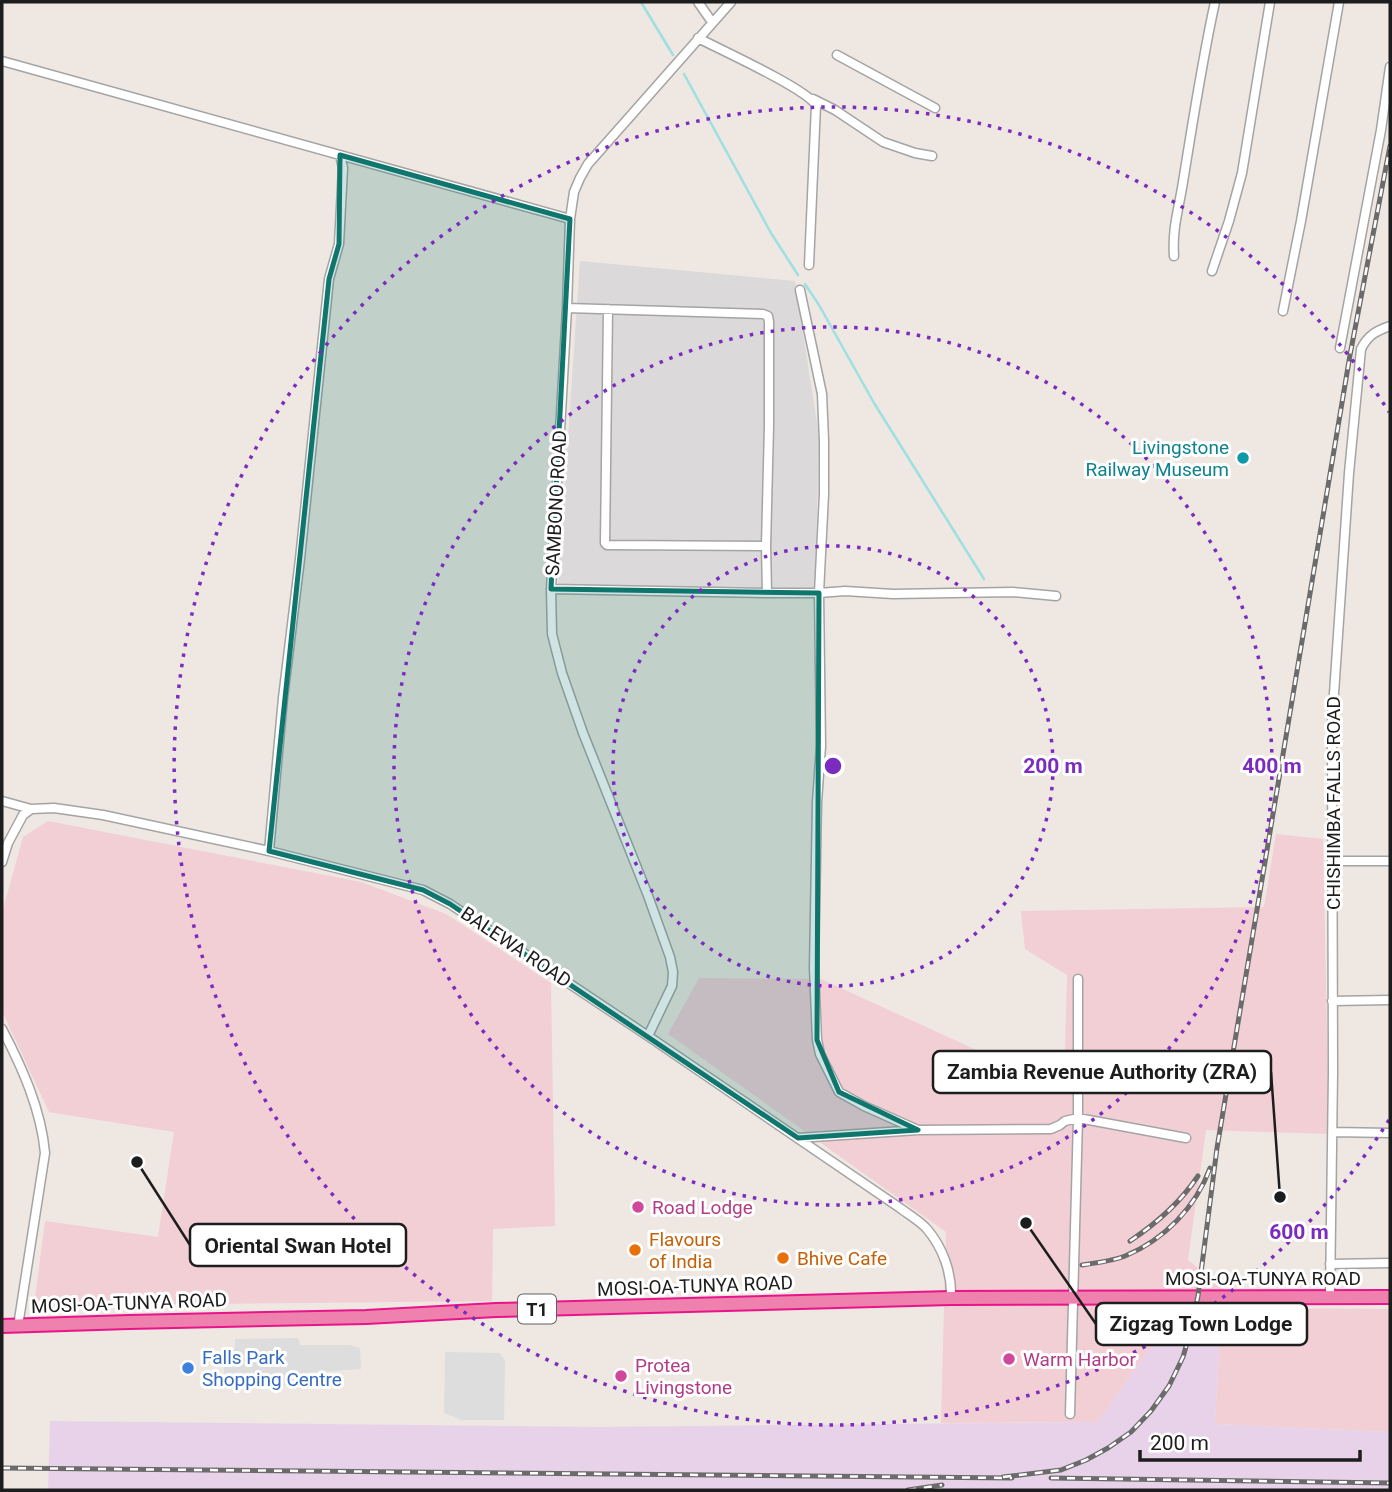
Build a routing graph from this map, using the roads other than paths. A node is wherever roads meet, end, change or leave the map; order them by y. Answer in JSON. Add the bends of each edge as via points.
{"nodes":[{"id":1,"x":698,"y":2,"type":"edge"},
{"id":2,"x":731,"y":2,"type":"edge"},
{"id":3,"x":1215,"y":2,"type":"edge"},
{"id":4,"x":1270,"y":2,"type":"edge"},
{"id":5,"x":1339,"y":2,"type":"edge"},
{"id":6,"x":712,"y":22,"type":"junction"},
{"id":7,"x":698,"y":38,"type":"junction"},
{"id":8,"x":837,"y":55,"type":"dead end"},
{"id":9,"x":2,"y":61,"type":"edge"},
{"id":10,"x":1390,"y":67,"type":"edge"},
{"id":11,"x":812,"y":98,"type":"junction"},
{"id":12,"x":935,"y":108,"type":"dead end"},
{"id":13,"x":340,"y":155,"type":"junction"},
{"id":14,"x":932,"y":156,"type":"dead end"},
{"id":15,"x":570,"y":219,"type":"junction"},
{"id":16,"x":1174,"y":256,"type":"dead end"},
{"id":17,"x":808,"y":265,"type":"dead end"},
{"id":18,"x":1212,"y":271,"type":"dead end"},
{"id":19,"x":800,"y":290,"type":"dead end"},
{"id":20,"x":567,"y":309,"type":"junction"},
{"id":21,"x":608,"y":309,"type":"junction"},
{"id":22,"x":1283,"y":311,"type":"dead end"},
{"id":23,"x":1390,"y":326,"type":"edge"},
{"id":24,"x":1340,"y":348,"type":"dead end"},
{"id":25,"x":766,"y":546,"type":"junction"},
{"id":26,"x":551,"y":589,"type":"junction"},
{"id":27,"x":767,"y":593,"type":"junction"},
{"id":28,"x":819,"y":593,"type":"junction"},
{"id":29,"x":1056,"y":596,"type":"dead end"},
{"id":30,"x":2,"y":801,"type":"edge"},
{"id":31,"x":31,"y":809,"type":"junction"},
{"id":32,"x":269,"y":851,"type":"junction"},
{"id":33,"x":1332,"y":860,"type":"junction"},
{"id":34,"x":1390,"y":861,"type":"edge"},
{"id":35,"x":2,"y":862,"type":"edge"},
{"id":36,"x":1078,"y":979,"type":"dead end"},
{"id":37,"x":1390,"y":1000,"type":"edge"},
{"id":38,"x":1332,"y":1001,"type":"junction"},
{"id":39,"x":2,"y":1029,"type":"edge"},
{"id":40,"x":648,"y":1036,"type":"junction"},
{"id":41,"x":1078,"y":1118,"type":"junction"},
{"id":42,"x":918,"y":1130,"type":"junction"},
{"id":43,"x":1333,"y":1132,"type":"junction"},
{"id":44,"x":1390,"y":1133,"type":"edge"},
{"id":45,"x":798,"y":1138,"type":"junction"},
{"id":46,"x":1186,"y":1138,"type":"dead end"},
{"id":47,"x":1390,"y":1263,"type":"edge"},
{"id":48,"x":1330,"y":1264,"type":"junction"},
{"id":49,"x":1330,"y":1297,"type":"junction"},
{"id":50,"x":1390,"y":1297,"type":"edge"},
{"id":51,"x":951,"y":1298,"type":"junction"},
{"id":52,"x":1073,"y":1298,"type":"junction"},
{"id":53,"x":2,"y":1326,"type":"edge"},
{"id":54,"x":18,"y":1326,"type":"junction"},
{"id":55,"x":1070,"y":1414,"type":"dead end"}],
"edges":[{"from":1,"to":6,"type":"street"},
{"from":2,"to":6,"type":"street","name":"SAMBONO ROAD"},
{"from":3,"to":16,"type":"street","via":[[1174,229]]},
{"from":4,"to":18,"type":"street","via":[[1241,173]]},
{"from":5,"to":22,"type":"street"},
{"from":6,"to":7,"type":"street","name":"SAMBONO ROAD"},
{"from":7,"to":11,"type":"street"},
{"from":7,"to":15,"type":"street","name":"SAMBONO ROAD","via":[[589,164],[574,192]]},
{"from":8,"to":12,"type":"street"},
{"from":9,"to":13,"type":"street"},
{"from":10,"to":24,"type":"street"},
{"from":11,"to":14,"type":"street","via":[[883,142]]},
{"from":11,"to":17,"type":"street","via":[[816,113]]},
{"from":13,"to":15,"type":"street"},
{"from":13,"to":32,"type":"street","via":[[339,244],[329,279]]},
{"from":15,"to":20,"type":"street","name":"SAMBONO ROAD"},
{"from":19,"to":28,"type":"street","via":[[823,410]]},
{"from":20,"to":21,"type":"street"},
{"from":20,"to":26,"type":"street","name":"SAMBONO ROAD"},
{"from":21,"to":25,"type":"street","via":[[768,317]]},
{"from":21,"to":25,"type":"street","via":[[605,543]]},
{"from":23,"to":33,"type":"street","name":"CHISHIMBA FALLS ROAD","via":[[1366,339],[1359,363],[1336,646]]},
{"from":25,"to":27,"type":"street"},
{"from":26,"to":27,"type":"street"},
{"from":26,"to":40,"type":"street","name":"SAMBONO ROAD","via":[[552,634],[562,673],[670,957],[672,986]]},
{"from":27,"to":28,"type":"street"},
{"from":28,"to":29,"type":"street"},
{"from":28,"to":42,"type":"street","via":[[817,1040],[839,1092]]},
{"from":30,"to":31,"type":"street","name":"BALEWA ROAD"},
{"from":31,"to":32,"type":"street","name":"BALEWA ROAD","via":[[103,815]]},
{"from":31,"to":35,"type":"street","via":[[23,815]]},
{"from":32,"to":40,"type":"street","name":"BALEWA ROAD","via":[[423,890]]},
{"from":33,"to":34,"type":"street"},
{"from":33,"to":38,"type":"street","name":"CHISHIMBA FALLS ROAD"},
{"from":36,"to":41,"type":"street"},
{"from":37,"to":38,"type":"street"},
{"from":38,"to":43,"type":"street","name":"CHISHIMBA FALLS ROAD"},
{"from":39,"to":54,"type":"street","via":[[43,1131],[42,1180]]},
{"from":40,"to":45,"type":"street","name":"BALEWA ROAD"},
{"from":41,"to":42,"type":"street","via":[[1051,1129]]},
{"from":41,"to":46,"type":"street"},
{"from":41,"to":52,"type":"street"},
{"from":42,"to":45,"type":"street"},
{"from":43,"to":44,"type":"street"},
{"from":43,"to":48,"type":"street","name":"CHISHIMBA FALLS ROAD"},
{"from":45,"to":51,"type":"street","name":"BALEWA ROAD","via":[[926,1228],[948,1266]]},
{"from":47,"to":48,"type":"street"},
{"from":48,"to":49,"type":"street","name":"CHISHIMBA FALLS ROAD"},
{"from":49,"to":50,"type":"highway","name":"MOSI-OA-TUNYA ROAD","number":"T1"},
{"from":49,"to":52,"type":"highway","name":"MOSI-OA-TUNYA ROAD","number":"T1"},
{"from":51,"to":52,"type":"highway","name":"MOSI-OA-TUNYA ROAD","number":"T1"},
{"from":51,"to":54,"type":"highway","name":"MOSI-OA-TUNYA ROAD","number":"T1"},
{"from":52,"to":55,"type":"street"},
{"from":53,"to":54,"type":"highway","name":"MOSI-OA-TUNYA ROAD","number":"T1"}]}
